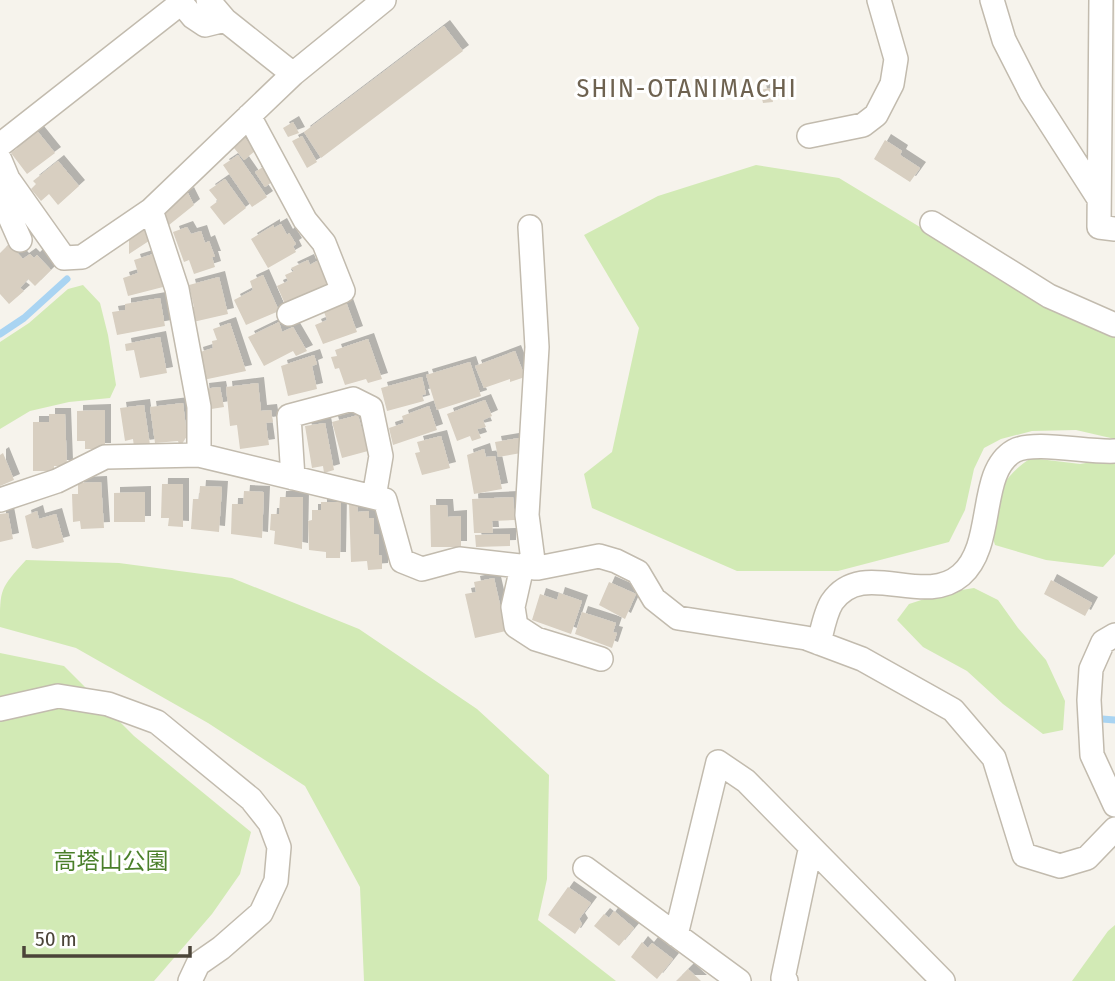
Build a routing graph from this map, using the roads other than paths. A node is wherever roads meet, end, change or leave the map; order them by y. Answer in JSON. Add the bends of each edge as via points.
{"nodes":[{"id":1,"x":208,"y":0,"type":"edge"},
{"id":2,"x":384,"y":0,"type":"edge"},
{"id":3,"x":879,"y":0,"type":"edge"},
{"id":4,"x":992,"y":0,"type":"edge"},
{"id":5,"x":1101,"y":0,"type":"edge"},
{"id":6,"x":180,"y":2,"type":"edge"},
{"id":7,"x":225,"y":20,"type":"junction"},
{"id":8,"x":293,"y":74,"type":"junction"},
{"id":9,"x":249,"y":116,"type":"junction"},
{"id":10,"x":809,"y":136,"type":"dead end"},
{"id":11,"x":0,"y":158,"type":"edge"},
{"id":12,"x":0,"y":195,"type":"edge"},
{"id":13,"x":1099,"y":199,"type":"junction"},
{"id":14,"x":151,"y":210,"type":"junction"},
{"id":15,"x":932,"y":223,"type":"dead end"},
{"id":16,"x":530,"y":227,"type":"dead end"},
{"id":17,"x":1115,"y":229,"type":"edge"},
{"id":18,"x":20,"y":240,"type":"dead end"},
{"id":19,"x":289,"y":314,"type":"dead end"},
{"id":20,"x":1115,"y":325,"type":"edge"},
{"id":21,"x":1115,"y":451,"type":"edge"},
{"id":22,"x":199,"y":455,"type":"junction"},
{"id":23,"x":293,"y":478,"type":"junction"},
{"id":24,"x":374,"y":497,"type":"junction"},
{"id":25,"x":0,"y":500,"type":"edge"},
{"id":26,"x":528,"y":567,"type":"junction"},
{"id":27,"x":1115,"y":635,"type":"edge"},
{"id":28,"x":819,"y":643,"type":"junction"},
{"id":29,"x":601,"y":659,"type":"dead end"},
{"id":30,"x":0,"y":709,"type":"edge"},
{"id":31,"x":1115,"y":805,"type":"edge"},
{"id":32,"x":1115,"y":829,"type":"edge"},
{"id":33,"x":809,"y":855,"type":"dead end"},
{"id":34,"x":584,"y":868,"type":"dead end"},
{"id":35,"x":676,"y":935,"type":"junction"},
{"id":36,"x":190,"y":981,"type":"edge"},
{"id":37,"x":739,"y":981,"type":"edge"},
{"id":38,"x":786,"y":981,"type":"edge"},
{"id":39,"x":943,"y":981,"type":"edge"}],
"edges":[{"from":1,"to":7,"type":"street"},
{"from":2,"to":8,"type":"street"},
{"from":3,"to":10,"type":"street","via":[[896,60],[892,85],[882,105],[863,125]]},
{"from":4,"to":13,"type":"street","via":[[1004,40],[1031,93]]},
{"from":5,"to":13,"type":"street"},
{"from":6,"to":7,"type":"street","via":[[205,25]]},
{"from":6,"to":11,"type":"street"},
{"from":7,"to":8,"type":"street"},
{"from":8,"to":9,"type":"street"},
{"from":9,"to":14,"type":"street"},
{"from":9,"to":19,"type":"street","via":[[305,220],[324,243],[343,291]]},
{"from":11,"to":14,"type":"street","via":[[8,179],[64,258],[82,257]]},
{"from":12,"to":18,"type":"street"},
{"from":13,"to":17,"type":"street","via":[[1099,227]]},
{"from":14,"to":22,"type":"street","via":[[177,289],[199,407]]},
{"from":15,"to":20,"type":"street","via":[[1049,296]]},
{"from":16,"to":26,"type":"street","via":[[537,347]]},
{"from":21,"to":28,"type":"street","via":[[1042,445],[1015,451],[999,466],[976,555],[962,574],[950,582],[925,587],[860,582],[848,586],[831,603]]},
{"from":22,"to":23,"type":"street"},
{"from":22,"to":25,"type":"street","via":[[105,457],[57,481]]},
{"from":23,"to":24,"type":"street"},
{"from":23,"to":24,"type":"street","via":[[289,416],[353,400],[370,408],[379,444]]},
{"from":24,"to":26,"type":"street","via":[[385,500],[402,561],[422,569],[459,559]]},
{"from":26,"to":28,"type":"street","via":[[599,556],[638,572],[654,599],[678,618]]},
{"from":26,"to":29,"type":"street","via":[[513,607],[516,626],[536,639]]},
{"from":27,"to":31,"type":"street","via":[[1103,642],[1091,669],[1088,700],[1092,755]]},
{"from":28,"to":32,"type":"street","via":[[862,659],[953,710],[994,758],[1024,855],[1060,866],[1087,858]]},
{"from":30,"to":36,"type":"street","via":[[58,696],[108,704],[157,722],[251,799],[270,823],[279,847],[276,881],[261,913],[198,964]]},
{"from":33,"to":38,"type":"street"},
{"from":34,"to":35,"type":"street"},
{"from":35,"to":37,"type":"street"},
{"from":35,"to":39,"type":"street","via":[[718,762],[746,780]]}]}
